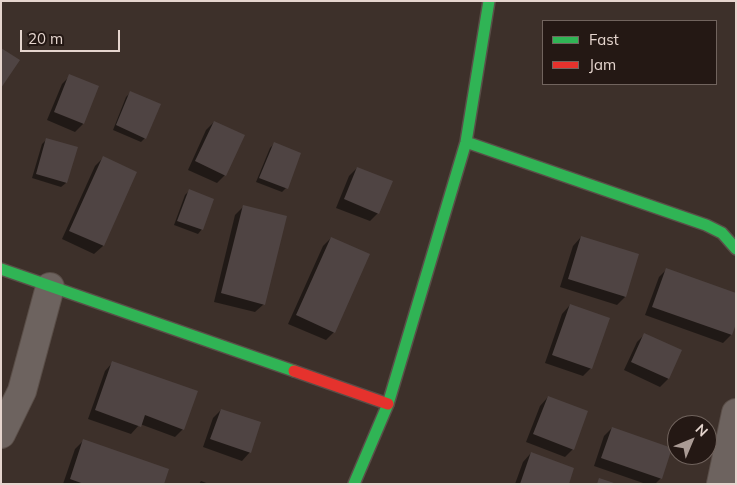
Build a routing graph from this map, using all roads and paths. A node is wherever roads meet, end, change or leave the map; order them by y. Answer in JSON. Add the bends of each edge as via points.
{"nodes":[{"id":1,"x":489,"y":1,"type":"edge"},
{"id":2,"x":466,"y":142,"type":"junction"},
{"id":3,"x":736,"y":249,"type":"edge"},
{"id":4,"x":1,"y":269,"type":"edge"},
{"id":5,"x":50,"y":287,"type":"junction"},
{"id":6,"x":388,"y":404,"type":"junction"},
{"id":7,"x":736,"y":413,"type":"edge"},
{"id":8,"x":1,"y":434,"type":"edge"},
{"id":9,"x":354,"y":484,"type":"edge"},
{"id":10,"x":721,"y":484,"type":"edge"}],
"edges":[{"from":1,"to":2,"type":"street"},
{"from":2,"to":3,"type":"street","via":[[706,225],[722,233]]},
{"from":2,"to":6,"type":"street"},
{"from":4,"to":5,"type":"street"},
{"from":5,"to":6,"type":"street"},
{"from":5,"to":8,"type":"street","via":[[22,391]]},
{"from":6,"to":9,"type":"street"},
{"from":7,"to":10,"type":"street"}]}
